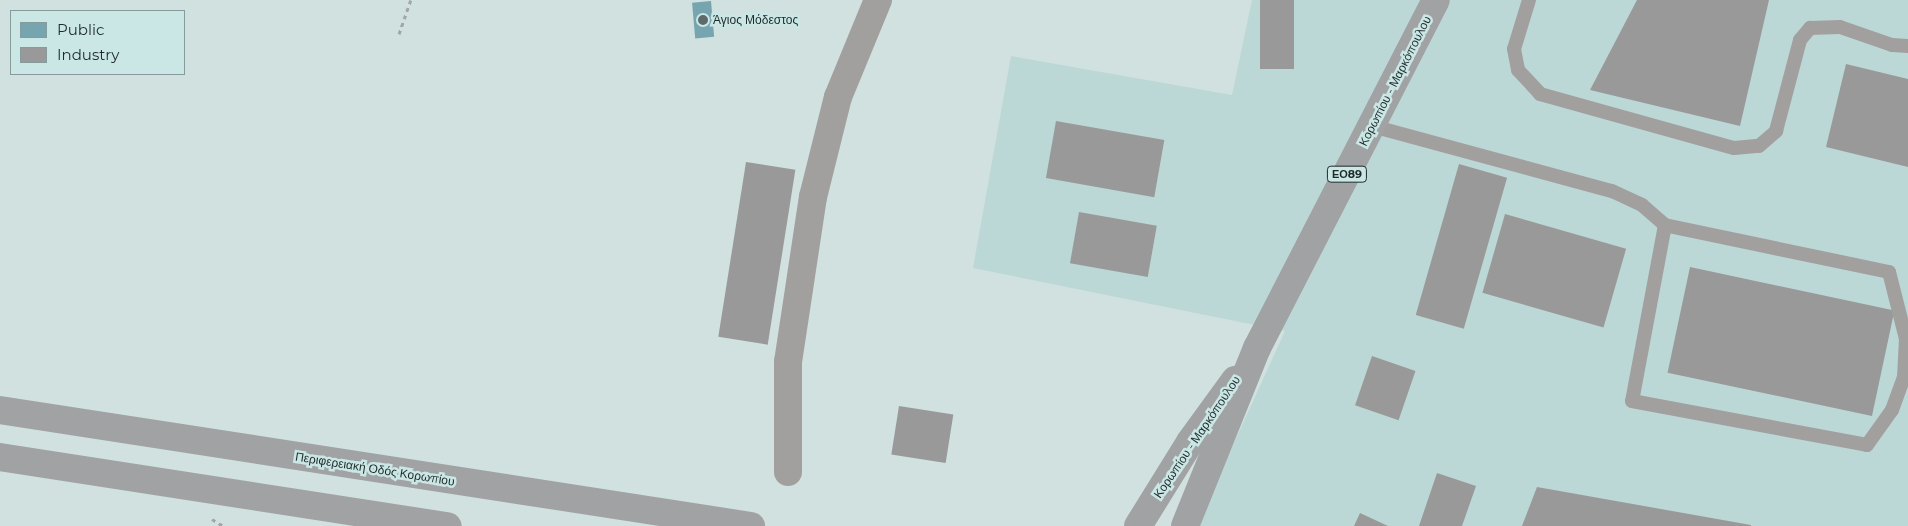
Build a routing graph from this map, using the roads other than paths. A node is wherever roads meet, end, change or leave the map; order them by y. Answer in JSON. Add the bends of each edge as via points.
{"nodes":[{"id":1,"x":878,"y":0,"type":"edge"},
{"id":2,"x":1436,"y":0,"type":"edge"},
{"id":3,"x":1529,"y":0,"type":"edge"},
{"id":4,"x":1908,"y":46,"type":"edge"},
{"id":5,"x":1372,"y":126,"type":"junction"},
{"id":6,"x":1666,"y":225,"type":"junction"},
{"id":7,"x":1257,"y":348,"type":"junction"},
{"id":8,"x":0,"y":410,"type":"edge"},
{"id":9,"x":0,"y":457,"type":"edge"},
{"id":10,"x":788,"y":472,"type":"dead end"},
{"id":11,"x":448,"y":526,"type":"edge"},
{"id":12,"x":751,"y":526,"type":"edge"},
{"id":13,"x":1138,"y":526,"type":"edge"},
{"id":14,"x":1185,"y":526,"type":"edge"}],
"edges":[{"from":1,"to":10,"type":"street","via":[[838,97],[813,197],[788,362]]},
{"from":2,"to":5,"type":"main road","name":"Κορωπίου - Μαρκόπουλου","number":"ΕΟ89"},
{"from":3,"to":4,"type":"lane","via":[[1514,49],[1518,70],[1540,94],[1734,148],[1759,146],[1776,131],[1800,40],[1810,28],[1840,27],[1892,45]]},
{"from":5,"to":6,"type":"lane","via":[[1612,191],[1642,205]]},
{"from":5,"to":7,"type":"main road","name":"Κορωπίου - Μαρκόπουλου","number":"ΕΟ89"},
{"from":6,"to":6,"type":"lane","via":[[1632,401],[1867,445],[1892,410],[1904,377],[1906,339],[1889,272]]},
{"from":7,"to":13,"type":"main road","name":"Κορωπίου - Μαρκόπουλου","number":"ΕΟ89","via":[[1190,442]]},
{"from":7,"to":14,"type":"main road","name":"Κορωπίου - Μαρκόπουλου","number":"ΕΟ89"},
{"from":8,"to":12,"type":"main road","name":"Περιφερειακή Οδός Κορωπίου"},
{"from":9,"to":11,"type":"main road"}]}
